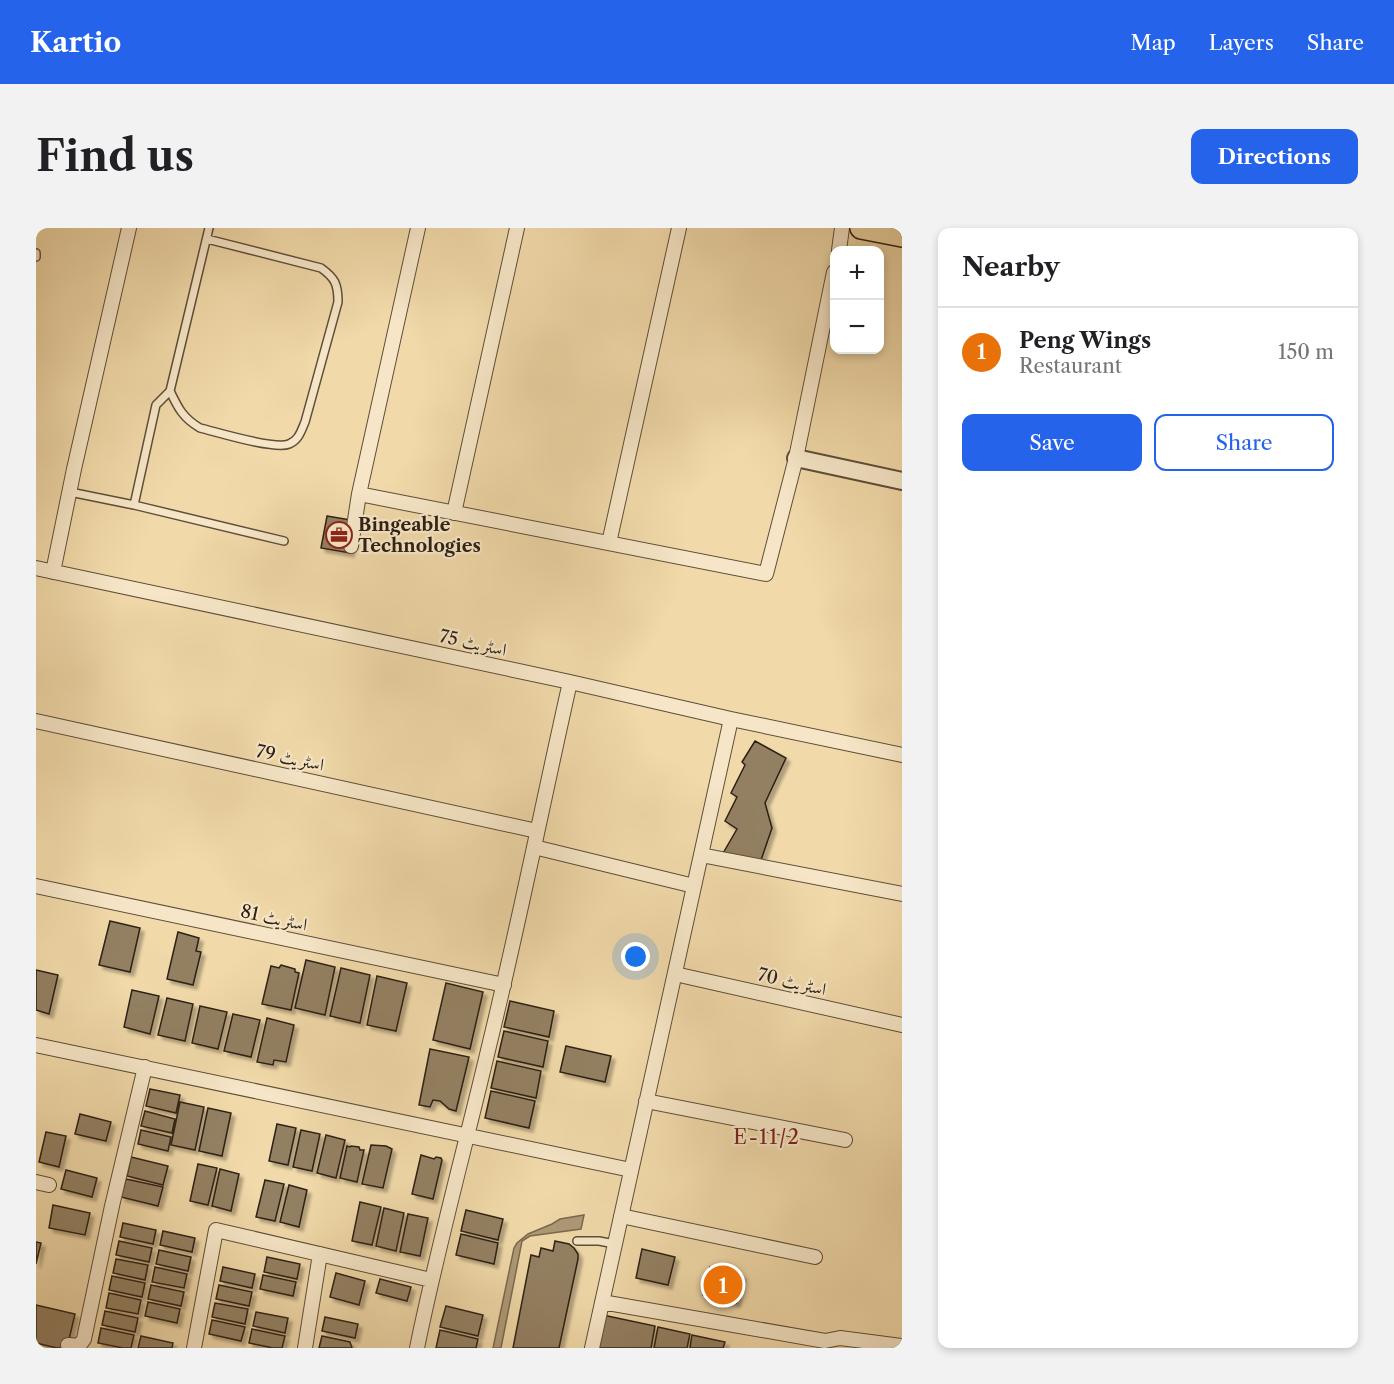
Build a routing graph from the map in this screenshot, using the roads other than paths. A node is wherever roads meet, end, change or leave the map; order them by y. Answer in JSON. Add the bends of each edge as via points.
{"nodes":[{"id":1,"x":129,"y":228,"type":"edge"},
{"id":2,"x":209,"y":228,"type":"edge"},
{"id":3,"x":418,"y":228,"type":"edge"},
{"id":4,"x":517,"y":228,"type":"edge"},
{"id":5,"x":679,"y":228,"type":"edge"},
{"id":6,"x":842,"y":228,"type":"edge"},
{"id":7,"x":861,"y":228,"type":"edge"},
{"id":8,"x":902,"y":236,"type":"edge"},
{"id":9,"x":207,"y":239,"type":"junction"},
{"id":10,"x":840,"y":246,"type":"edge"},
{"id":11,"x":830,"y":292,"type":"edge"},
{"id":12,"x":170,"y":391,"type":"junction"},
{"id":13,"x":796,"y":458,"type":"junction"},
{"id":14,"x":902,"y":481,"type":"edge"},
{"id":15,"x":70,"y":492,"type":"junction"},
{"id":16,"x":359,"y":494,"type":"junction"},
{"id":17,"x":134,"y":505,"type":"junction"},
{"id":18,"x":454,"y":513,"type":"junction"},
{"id":19,"x":284,"y":541,"type":"dead end"},
{"id":20,"x":609,"y":543,"type":"junction"},
{"id":21,"x":351,"y":546,"type":"dead end"},
{"id":22,"x":36,"y":568,"type":"edge"},
{"id":23,"x":53,"y":572,"type":"junction"},
{"id":24,"x":570,"y":682,"type":"junction"},
{"id":25,"x":731,"y":718,"type":"junction"},
{"id":26,"x":36,"y":721,"type":"edge"},
{"id":27,"x":902,"y":755,"type":"edge"},
{"id":28,"x":537,"y":831,"type":"junction"},
{"id":29,"x":534,"y":847,"type":"junction"},
{"id":30,"x":701,"y":855,"type":"junction"},
{"id":31,"x":36,"y":886,"type":"edge"},
{"id":32,"x":694,"y":886,"type":"junction"},
{"id":33,"x":902,"y":894,"type":"edge"},
{"id":34,"x":675,"y":974,"type":"junction"},
{"id":35,"x":504,"y":985,"type":"junction"},
{"id":36,"x":902,"y":1024,"type":"edge"},
{"id":37,"x":36,"y":1044,"type":"edge"},
{"id":38,"x":145,"y":1067,"type":"junction"},
{"id":39,"x":646,"y":1101,"type":"junction"},
{"id":40,"x":468,"y":1135,"type":"junction"},
{"id":41,"x":845,"y":1140,"type":"dead end"},
{"id":42,"x":631,"y":1170,"type":"junction"},
{"id":43,"x":621,"y":1216,"type":"junction"},
{"id":44,"x":592,"y":1241,"type":"dead end"},
{"id":45,"x":615,"y":1244,"type":"junction"},
{"id":46,"x":320,"y":1254,"type":"junction"},
{"id":47,"x":815,"y":1257,"type":"dead end"},
{"id":48,"x":431,"y":1280,"type":"junction"},
{"id":49,"x":602,"y":1302,"type":"junction"},
{"id":50,"x":68,"y":1345,"type":"dead end"},
{"id":51,"x":823,"y":1345,"type":"edge"},
{"id":52,"x":902,"y":1346,"type":"edge"},
{"id":53,"x":194,"y":1348,"type":"edge"},
{"id":54,"x":304,"y":1348,"type":"edge"},
{"id":55,"x":417,"y":1348,"type":"edge"},
{"id":56,"x":592,"y":1348,"type":"edge"}],
"edges":[{"from":1,"to":15,"type":"street"},
{"from":2,"to":9,"type":"lane"},
{"from":3,"to":16,"type":"street"},
{"from":4,"to":18,"type":"street"},
{"from":5,"to":20,"type":"street"},
{"from":6,"to":10,"type":"street"},
{"from":7,"to":8,"type":"main road"},
{"from":9,"to":12,"type":"lane"},
{"from":9,"to":12,"type":"lane","via":[[321,268],[331,275],[338,288],[338,302],[305,422],[299,436],[288,444],[274,446],[200,428],[179,410]]},
{"from":11,"to":13,"type":"street"},
{"from":12,"to":17,"type":"lane","via":[[156,405]]},
{"from":13,"to":14,"type":"street"},
{"from":13,"to":20,"type":"street","via":[[766,574]]},
{"from":15,"to":17,"type":"lane"},
{"from":15,"to":23,"type":"street"},
{"from":16,"to":18,"type":"street"},
{"from":16,"to":21,"type":"street"},
{"from":17,"to":19,"type":"lane"},
{"from":18,"to":20,"type":"street"},
{"from":22,"to":23,"type":"street","name":"اسٹریٹ 75"},
{"from":23,"to":24,"type":"street","name":"اسٹریٹ 75"},
{"from":24,"to":25,"type":"street","name":"اسٹریٹ 75"},
{"from":24,"to":28,"type":"street"},
{"from":25,"to":27,"type":"street","name":"اسٹریٹ 75"},
{"from":25,"to":30,"type":"street"},
{"from":26,"to":28,"type":"street","name":"اسٹریٹ 79"},
{"from":28,"to":29,"type":"street"},
{"from":29,"to":32,"type":"street"},
{"from":29,"to":35,"type":"street"},
{"from":30,"to":32,"type":"street"},
{"from":30,"to":33,"type":"street"},
{"from":31,"to":35,"type":"street","name":"اسٹریٹ 81"},
{"from":32,"to":34,"type":"street"},
{"from":34,"to":36,"type":"street","name":"اسٹریٹ 70"},
{"from":34,"to":39,"type":"street"},
{"from":35,"to":40,"type":"street"},
{"from":37,"to":38,"type":"street"},
{"from":38,"to":40,"type":"street"},
{"from":38,"to":50,"type":"street","via":[[84,1339],[79,1346]]},
{"from":39,"to":41,"type":"street"},
{"from":39,"to":42,"type":"street"},
{"from":40,"to":42,"type":"street"},
{"from":40,"to":48,"type":"street"},
{"from":42,"to":43,"type":"street"},
{"from":43,"to":45,"type":"street"},
{"from":43,"to":47,"type":"street"},
{"from":44,"to":45,"type":"lane"},
{"from":45,"to":49,"type":"street"},
{"from":46,"to":48,"type":"street"},
{"from":46,"to":53,"type":"street","via":[[216,1230]]},
{"from":46,"to":54,"type":"street"},
{"from":48,"to":55,"type":"street"},
{"from":49,"to":51,"type":"street"},
{"from":49,"to":56,"type":"street"},
{"from":51,"to":52,"type":"street","via":[[840,1338]]}]}
